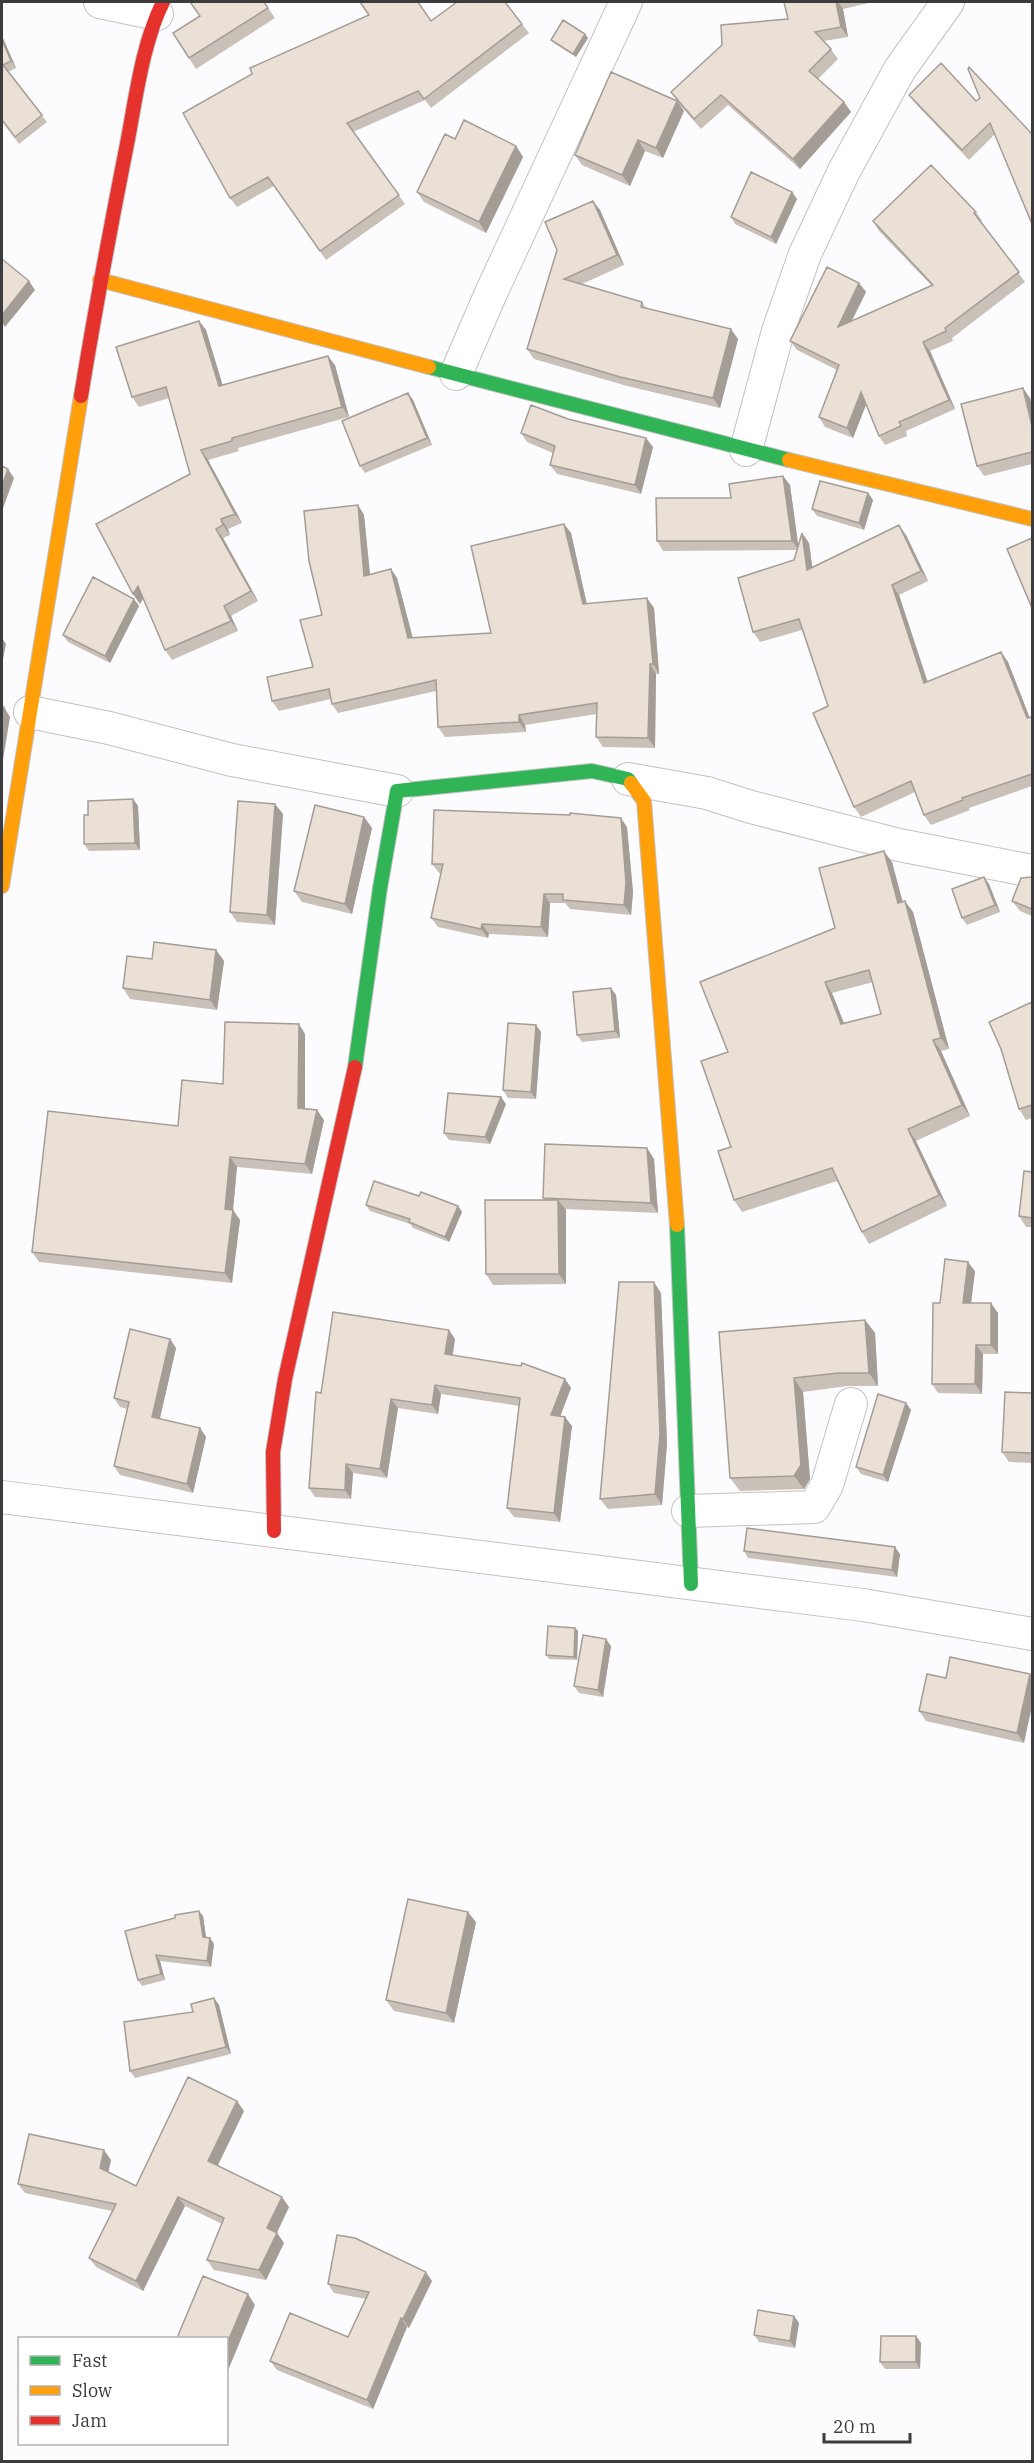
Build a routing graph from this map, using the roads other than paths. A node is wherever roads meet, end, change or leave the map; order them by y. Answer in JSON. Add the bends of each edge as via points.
{"nodes":[{"id":1,"x":100,"y":2,"type":"edge"},
{"id":2,"x":626,"y":2,"type":"edge"},
{"id":3,"x":948,"y":2,"type":"edge"},
{"id":4,"x":160,"y":8,"type":"edge"},
{"id":5,"x":100,"y":280,"type":"junction"},
{"id":6,"x":456,"y":374,"type":"junction"},
{"id":7,"x":746,"y":450,"type":"junction"},
{"id":8,"x":1032,"y":519,"type":"edge"},
{"id":9,"x":30,"y":712,"type":"junction"},
{"id":10,"x":628,"y":779,"type":"junction"},
{"id":11,"x":397,"y":791,"type":"junction"},
{"id":12,"x":1032,"y":871,"type":"edge"},
{"id":13,"x":2,"y":886,"type":"edge"},
{"id":14,"x":851,"y":1404,"type":"dead end"},
{"id":15,"x":2,"y":1497,"type":"edge"},
{"id":16,"x":688,"y":1511,"type":"junction"},
{"id":17,"x":274,"y":1531,"type":"junction"},
{"id":18,"x":691,"y":1584,"type":"junction"},
{"id":19,"x":1032,"y":1634,"type":"edge"}],
"edges":[{"from":1,"to":4,"type":"street"},
{"from":2,"to":6,"type":"street"},
{"from":3,"to":7,"type":"street","via":[[900,69],[844,171],[805,254],[778,331]]},
{"from":4,"to":5,"type":"street","via":[[139,82]]},
{"from":5,"to":6,"type":"street"},
{"from":5,"to":9,"type":"street"},
{"from":6,"to":7,"type":"street"},
{"from":7,"to":8,"type":"street"},
{"from":9,"to":11,"type":"street","via":[[232,760]]},
{"from":9,"to":13,"type":"street"},
{"from":10,"to":11,"type":"street","via":[[592,771]]},
{"from":10,"to":12,"type":"street","via":[[707,793],[899,844]]},
{"from":10,"to":16,"type":"street","via":[[644,801],[645,812],[676,1193]]},
{"from":11,"to":17,"type":"street","via":[[355,1066],[285,1379],[273,1452]]},
{"from":14,"to":16,"type":"street","via":[[827,1485],[814,1507]]},
{"from":15,"to":17,"type":"street"},
{"from":16,"to":18,"type":"street"},
{"from":17,"to":18,"type":"street"},
{"from":18,"to":19,"type":"street","via":[[862,1605]]}]}
